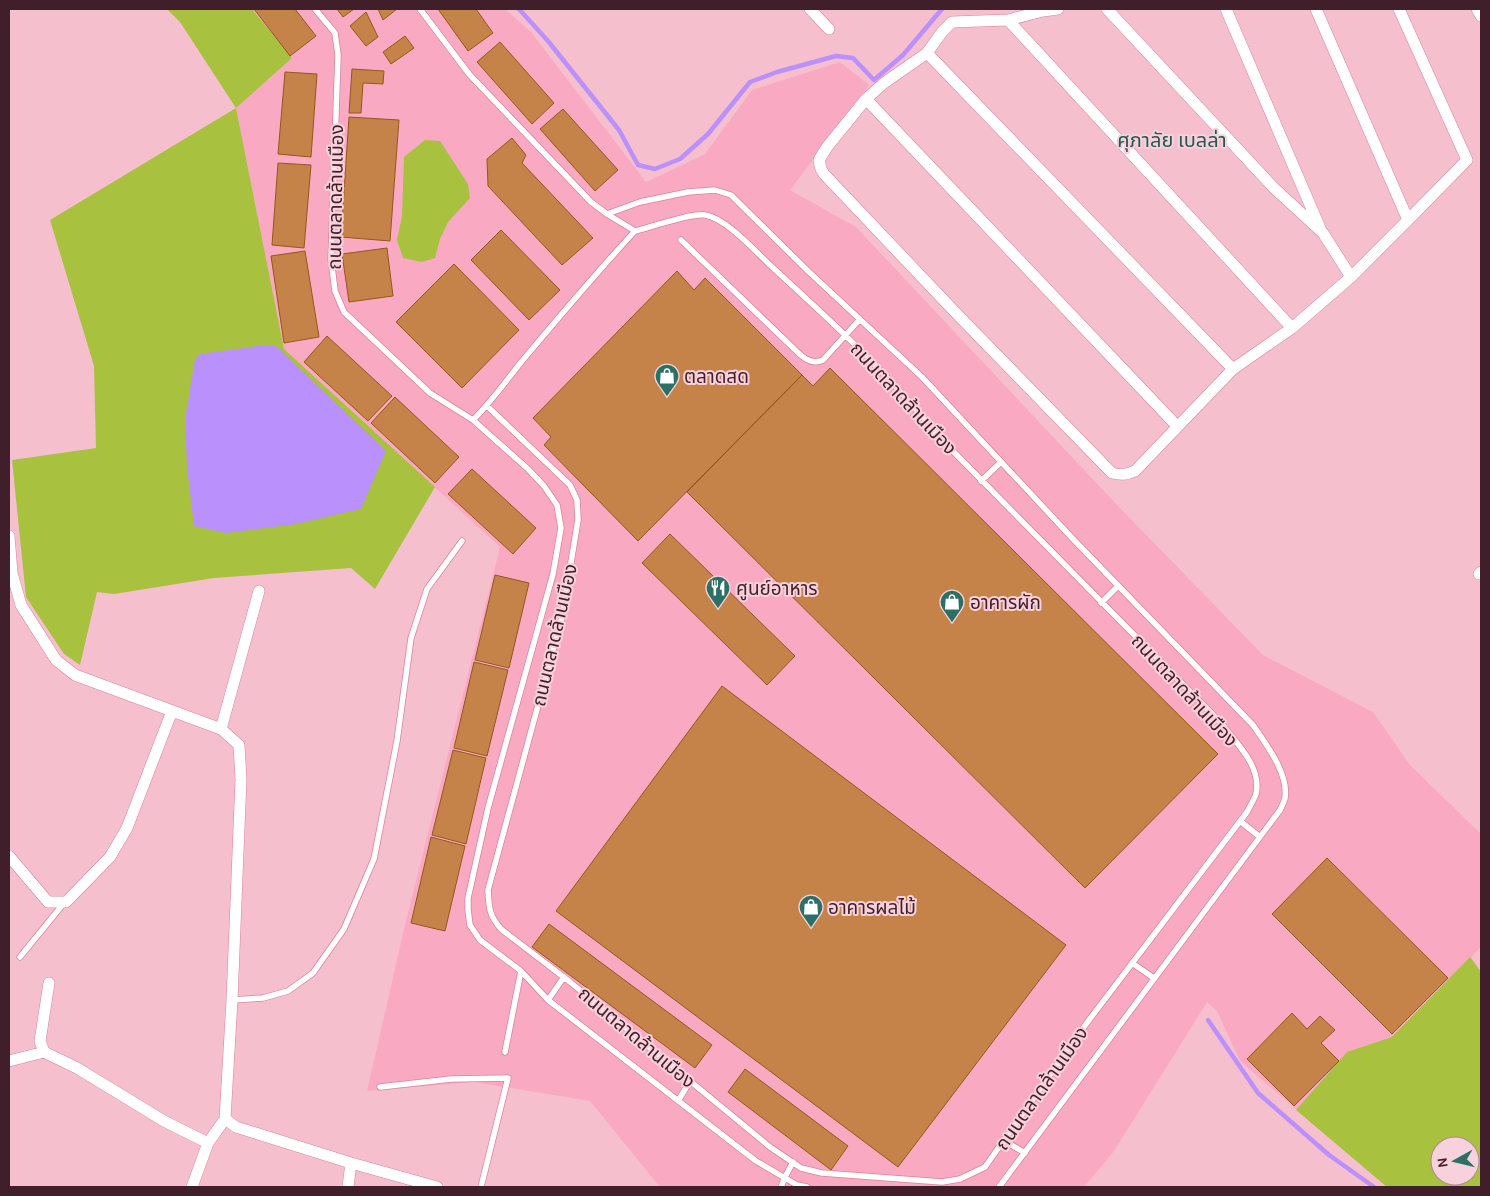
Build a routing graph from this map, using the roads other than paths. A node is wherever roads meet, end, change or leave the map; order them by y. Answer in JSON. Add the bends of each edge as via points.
{"nodes":[{"id":1,"x":315,"y":9,"type":"edge"},
{"id":2,"x":420,"y":9,"type":"edge"},
{"id":3,"x":810,"y":9,"type":"edge"},
{"id":4,"x":1058,"y":9,"type":"edge"},
{"id":5,"x":1107,"y":9,"type":"edge"},
{"id":6,"x":1226,"y":9,"type":"edge"},
{"id":7,"x":1316,"y":9,"type":"edge"},
{"id":8,"x":1400,"y":9,"type":"edge"},
{"id":9,"x":1477,"y":9,"type":"edge"},
{"id":10,"x":1481,"y":16,"type":"edge"},
{"id":11,"x":1008,"y":20,"type":"junction"},
{"id":12,"x":829,"y":29,"type":"dead end"},
{"id":13,"x":928,"y":53,"type":"junction"},
{"id":14,"x":866,"y":99,"type":"junction"},
{"id":15,"x":607,"y":214,"type":"junction"},
{"id":16,"x":1408,"y":220,"type":"junction"},
{"id":17,"x":635,"y":231,"type":"junction"},
{"id":18,"x":1322,"y":233,"type":"junction"},
{"id":19,"x":681,"y":240,"type":"dead end"},
{"id":20,"x":1351,"y":277,"type":"junction"},
{"id":21,"x":860,"y":320,"type":"junction"},
{"id":22,"x":1292,"y":328,"type":"junction"},
{"id":23,"x":846,"y":336,"type":"junction"},
{"id":24,"x":1233,"y":369,"type":"junction"},
{"id":25,"x":487,"y":406,"type":"junction"},
{"id":26,"x":473,"y":420,"type":"junction"},
{"id":27,"x":1177,"y":426,"type":"junction"},
{"id":28,"x":1001,"y":462,"type":"junction"},
{"id":29,"x":981,"y":481,"type":"junction"},
{"id":30,"x":9,"y":536,"type":"edge"},
{"id":31,"x":462,"y":541,"type":"dead end"},
{"id":32,"x":1118,"y":586,"type":"junction"},
{"id":33,"x":259,"y":591,"type":"dead end"},
{"id":34,"x":1101,"y":603,"type":"junction"},
{"id":35,"x":172,"y":710,"type":"junction"},
{"id":36,"x":221,"y":729,"type":"junction"},
{"id":37,"x":1240,"y":821,"type":"junction"},
{"id":38,"x":1260,"y":836,"type":"junction"},
{"id":39,"x":9,"y":856,"type":"edge"},
{"id":40,"x":66,"y":902,"type":"junction"},
{"id":41,"x":20,"y":957,"type":"dead end"},
{"id":42,"x":1132,"y":963,"type":"junction"},
{"id":43,"x":521,"y":971,"type":"junction"},
{"id":44,"x":564,"y":977,"type":"junction"},
{"id":45,"x":1154,"y":978,"type":"junction"},
{"id":46,"x":49,"y":983,"type":"dead end"},
{"id":47,"x":232,"y":1000,"type":"junction"},
{"id":48,"x":548,"y":1000,"type":"junction"},
{"id":49,"x":44,"y":1052,"type":"junction"},
{"id":50,"x":505,"y":1052,"type":"dead end"},
{"id":51,"x":9,"y":1061,"type":"edge"},
{"id":52,"x":690,"y":1081,"type":"junction"},
{"id":53,"x":380,"y":1086,"type":"dead end"},
{"id":54,"x":678,"y":1101,"type":"junction"},
{"id":55,"x":225,"y":1119,"type":"junction"},
{"id":56,"x":1003,"y":1140,"type":"junction"},
{"id":57,"x":208,"y":1143,"type":"junction"},
{"id":58,"x":1025,"y":1153,"type":"junction"},
{"id":59,"x":793,"y":1162,"type":"junction"},
{"id":60,"x":351,"y":1163,"type":"junction"},
{"id":61,"x":785,"y":1177,"type":"junction"},
{"id":62,"x":192,"y":1187,"type":"edge"},
{"id":63,"x":348,"y":1187,"type":"edge"},
{"id":64,"x":437,"y":1187,"type":"edge"},
{"id":65,"x":481,"y":1187,"type":"edge"},
{"id":66,"x":781,"y":1187,"type":"edge"},
{"id":67,"x":807,"y":1187,"type":"edge"},
{"id":68,"x":999,"y":1187,"type":"edge"}],
"edges":[{"from":1,"to":26,"type":"lane","name":"ถนนตลาดล้านเมือง","via":[[335,33],[338,54],[331,259],[335,291],[344,312],[430,393]]},
{"from":2,"to":15,"type":"lane","via":[[469,74],[591,202]]},
{"from":3,"to":12,"type":"street"},
{"from":4,"to":11,"type":"street"},
{"from":5,"to":18,"type":"street","via":[[1274,188]]},
{"from":6,"to":18,"type":"street"},
{"from":7,"to":16,"type":"street"},
{"from":8,"to":16,"type":"street","via":[[1467,160]]},
{"from":9,"to":10,"type":"street"},
{"from":11,"to":13,"type":"street","via":[[952,22]]},
{"from":11,"to":22,"type":"street"},
{"from":13,"to":14,"type":"street"},
{"from":13,"to":24,"type":"street"},
{"from":14,"to":27,"type":"street"},
{"from":14,"to":27,"type":"street","via":[[827,147],[819,160],[821,169],[955,312],[1112,473],[1120,475],[1135,471]]},
{"from":15,"to":17,"type":"lane"},
{"from":15,"to":21,"type":"lane","name":"ถนนตลาดล้านเมือง","via":[[640,202],[688,192],[715,190],[731,195]]},
{"from":16,"to":20,"type":"street"},
{"from":17,"to":23,"type":"lane","name":"ถนนตลาดล้านเมือง","via":[[704,215],[727,225]]},
{"from":17,"to":25,"type":"lane"},
{"from":18,"to":20,"type":"street"},
{"from":19,"to":23,"type":"lane","via":[[810,362],[823,360]]},
{"from":20,"to":22,"type":"street"},
{"from":21,"to":23,"type":"lane"},
{"from":21,"to":28,"type":"lane","name":"ถนนตลาดล้านเมือง","via":[[922,377]]},
{"from":22,"to":24,"type":"street"},
{"from":23,"to":29,"type":"lane","name":"ถนนตลาดล้านเมือง","via":[[899,389],[938,437]]},
{"from":24,"to":27,"type":"street"},
{"from":25,"to":26,"type":"lane"},
{"from":25,"to":44,"type":"lane","name":"ถนนตลาดล้านเมือง","via":[[570,485],[577,500],[578,520],[562,617],[488,890],[489,910],[497,925]]},
{"from":26,"to":43,"type":"lane","name":"ถนนตลาดล้านเมือง","via":[[544,486],[557,505],[561,528],[553,574],[488,808],[468,898],[470,926],[480,940]]},
{"from":28,"to":29,"type":"lane"},
{"from":28,"to":32,"type":"lane","name":"ถนนตลาดล้านเมือง"},
{"from":29,"to":34,"type":"lane","name":"ถนนตลาดล้านเมือง"},
{"from":30,"to":35,"type":"street","via":[[12,573],[21,605],[56,660],[75,675]]},
{"from":31,"to":47,"type":"lane","via":[[427,589],[411,638],[397,741],[374,859],[344,929],[313,973],[288,991],[263,998]]},
{"from":32,"to":34,"type":"lane"},
{"from":32,"to":38,"type":"lane","name":"ถนนตลาดล้านเมือง","via":[[1253,725],[1276,759],[1285,797],[1280,810]]},
{"from":33,"to":36,"type":"street"},
{"from":34,"to":37,"type":"lane","name":"ถนนตลาดล้านเมือง","via":[[1220,723],[1249,760],[1256,778],[1256,795]]},
{"from":35,"to":36,"type":"street"},
{"from":35,"to":40,"type":"street","via":[[127,828],[110,857]]},
{"from":36,"to":47,"type":"street","via":[[238,745],[241,779]]},
{"from":37,"to":38,"type":"lane"},
{"from":37,"to":42,"type":"lane","name":"ถนนตลาดล้านเมือง"},
{"from":38,"to":45,"type":"lane","name":"ถนนตลาดล้านเมือง"},
{"from":39,"to":40,"type":"street","via":[[48,902]]},
{"from":40,"to":41,"type":"lane"},
{"from":42,"to":45,"type":"lane"},
{"from":42,"to":56,"type":"lane","name":"ถนนตลาดล้านเมือง"},
{"from":43,"to":48,"type":"lane","name":"ถนนตลาดล้านเมือง"},
{"from":43,"to":50,"type":"lane"},
{"from":44,"to":48,"type":"lane"},
{"from":44,"to":52,"type":"lane","name":"ถนนตลาดล้านเมือง"},
{"from":45,"to":58,"type":"lane","name":"ถนนตลาดล้านเมือง"},
{"from":46,"to":49,"type":"street","via":[[40,1041]]},
{"from":47,"to":55,"type":"street"},
{"from":48,"to":54,"type":"lane","name":"ถนนตลาดล้านเมือง"},
{"from":49,"to":51,"type":"street"},
{"from":49,"to":57,"type":"street"},
{"from":52,"to":54,"type":"lane"},
{"from":52,"to":59,"type":"lane","name":"ถนนตลาดล้านเมือง"},
{"from":53,"to":65,"type":"lane","via":[[450,1078],[508,1078]]},
{"from":54,"to":61,"type":"lane","name":"ถนนตลาดล้านเมือง","via":[[756,1161]]},
{"from":55,"to":57,"type":"street"},
{"from":55,"to":60,"type":"street","via":[[236,1127]]},
{"from":56,"to":58,"type":"lane"},
{"from":56,"to":59,"type":"lane","name":"ถนนตลาดล้านเมือง","via":[[984,1167],[960,1180],[942,1182],[822,1173],[801,1168]]},
{"from":57,"to":62,"type":"street"},
{"from":58,"to":68,"type":"lane","name":"ถนนตลาดล้านเมือง"},
{"from":59,"to":61,"type":"lane"},
{"from":60,"to":63,"type":"street"},
{"from":60,"to":64,"type":"street"},
{"from":61,"to":66,"type":"lane"},
{"from":61,"to":67,"type":"lane","name":"ถนนตลาดล้านเมือง"}]}
